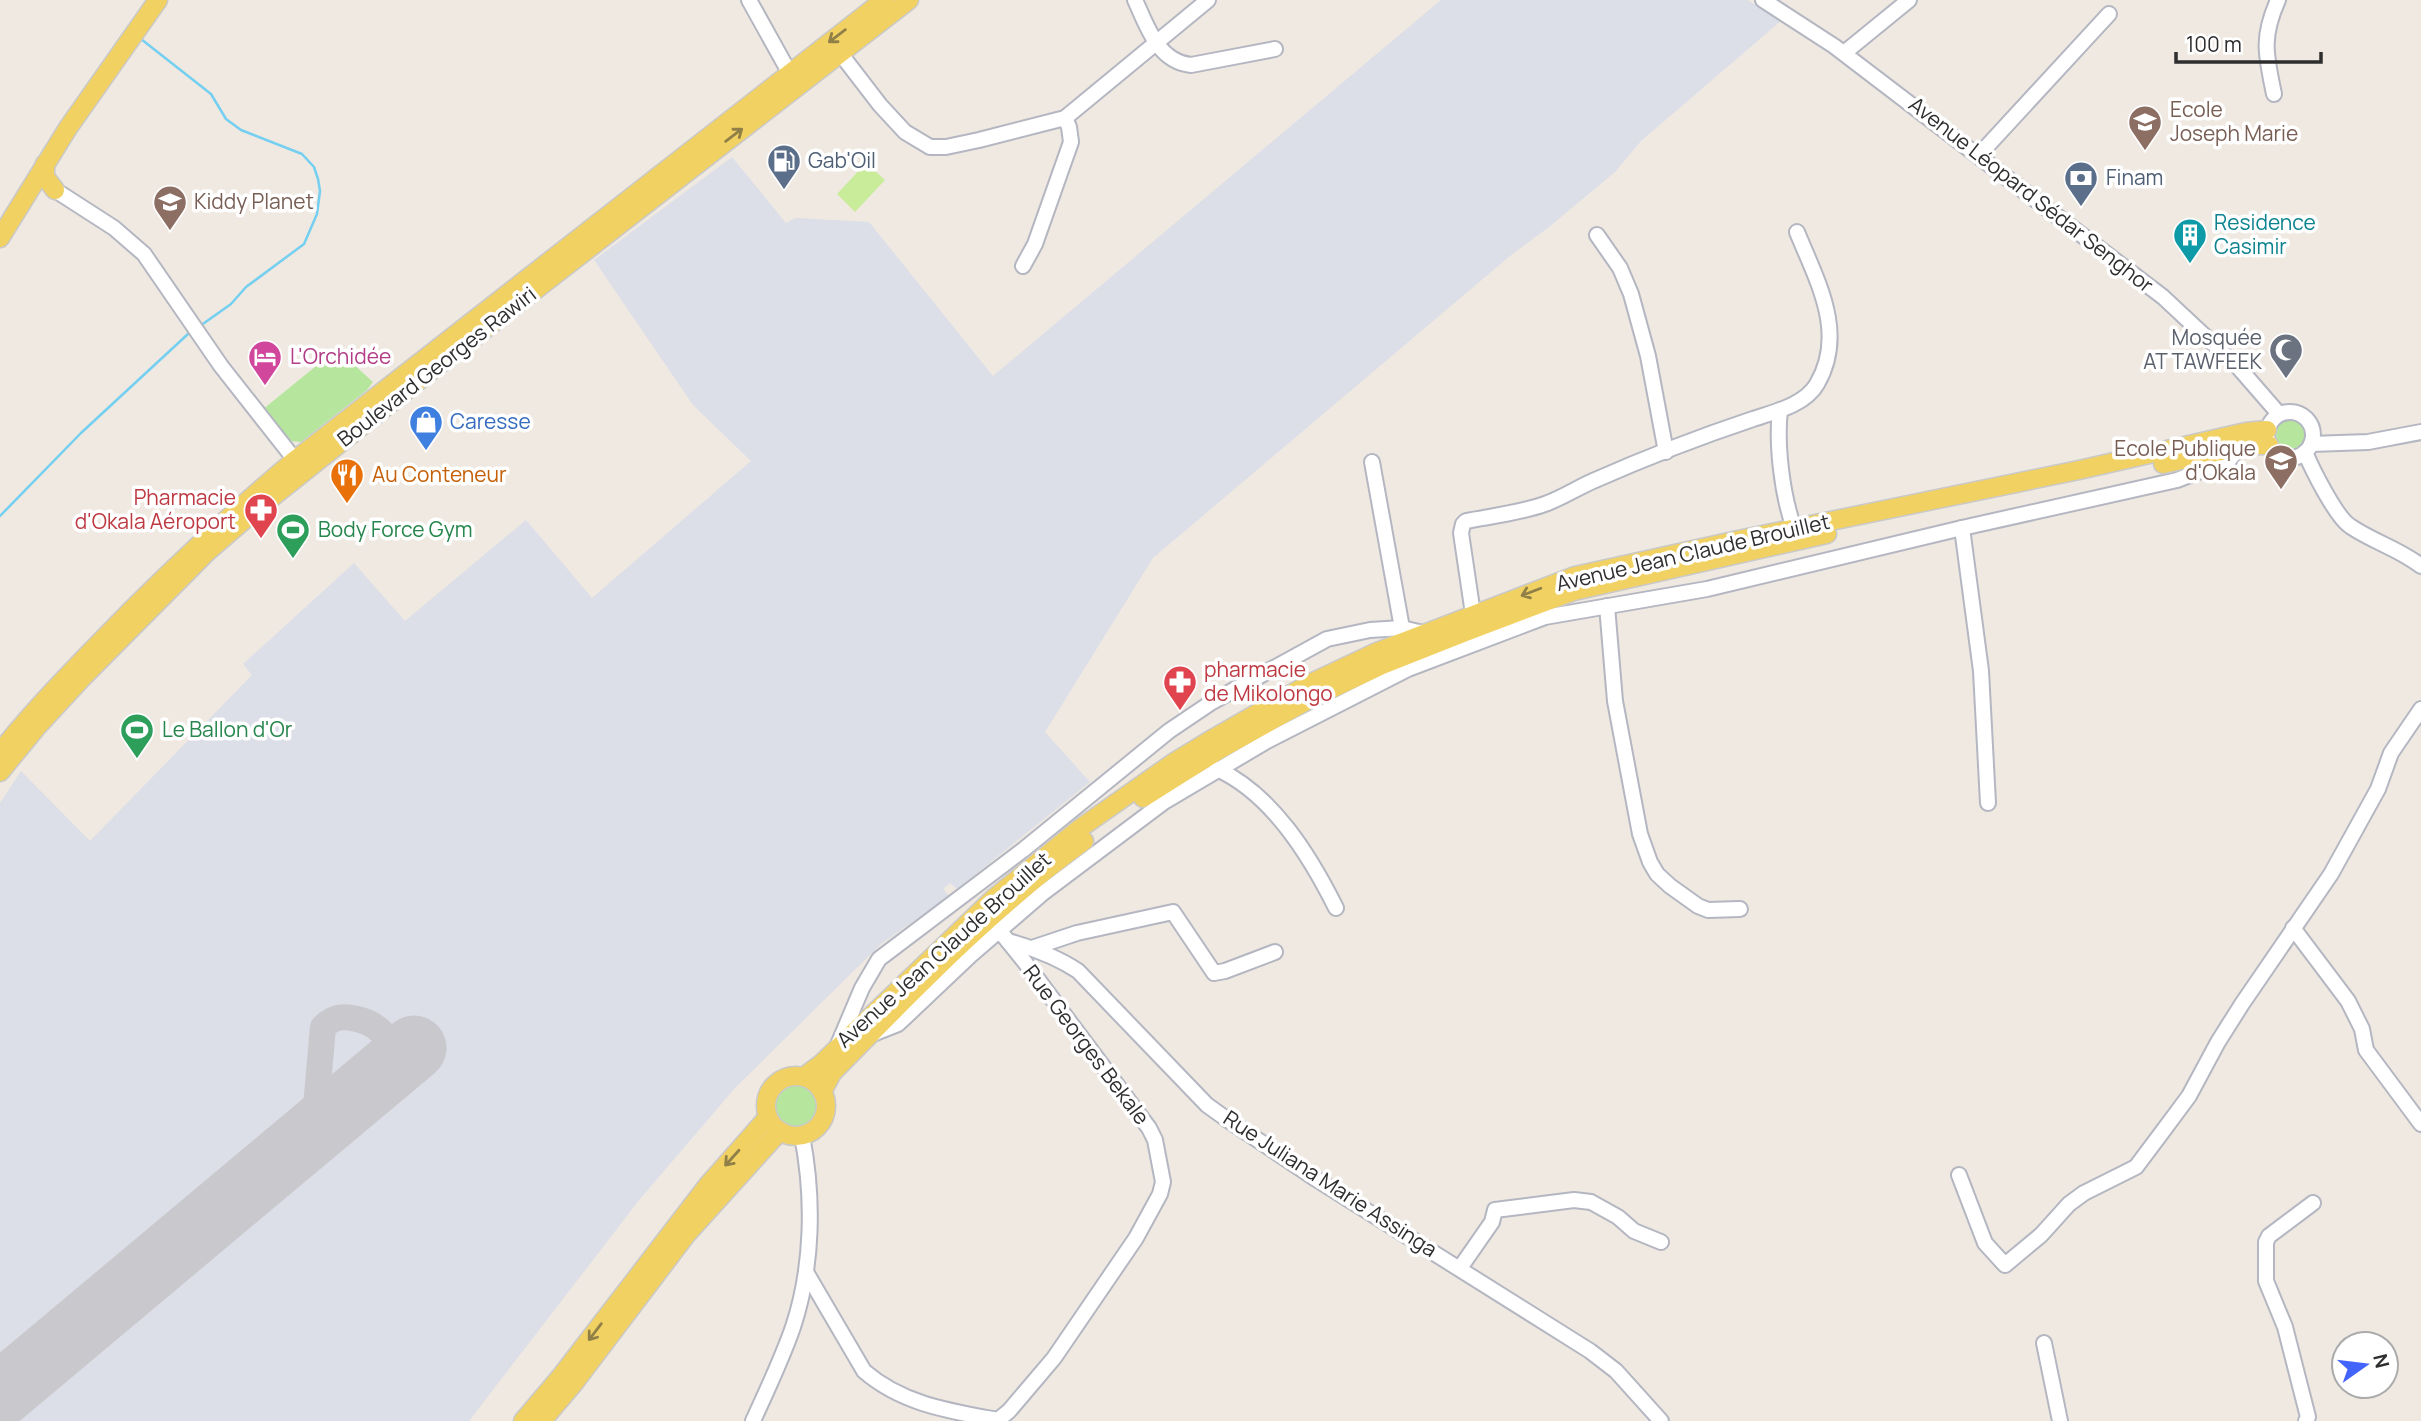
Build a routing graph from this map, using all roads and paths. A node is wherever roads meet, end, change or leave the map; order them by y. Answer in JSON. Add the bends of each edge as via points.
{"nodes":[{"id":1,"x":158,"y":0,"type":"edge"},
{"id":2,"x":749,"y":0,"type":"edge"},
{"id":3,"x":884,"y":0,"type":"edge"},
{"id":4,"x":909,"y":0,"type":"edge"},
{"id":5,"x":1135,"y":0,"type":"edge"},
{"id":6,"x":1208,"y":0,"type":"edge"},
{"id":7,"x":1763,"y":0,"type":"edge"},
{"id":8,"x":1909,"y":0,"type":"edge"},
{"id":9,"x":2278,"y":0,"type":"edge"},
{"id":10,"x":2109,"y":14,"type":"dead end"},
{"id":11,"x":1156,"y":44,"type":"junction"},
{"id":12,"x":1275,"y":49,"type":"dead end"},
{"id":13,"x":840,"y":53,"type":"junction"},
{"id":14,"x":1844,"y":53,"type":"junction"},
{"id":15,"x":789,"y":72,"type":"junction"},
{"id":16,"x":2274,"y":94,"type":"dead end"},
{"id":17,"x":1065,"y":118,"type":"junction"},
{"id":18,"x":1979,"y":155,"type":"junction"},
{"id":19,"x":45,"y":164,"type":"junction"},
{"id":20,"x":55,"y":190,"type":"junction"},
{"id":21,"x":29,"y":191,"type":"junction"},
{"id":22,"x":1797,"y":232,"type":"dead end"},
{"id":23,"x":1597,"y":235,"type":"dead end"},
{"id":24,"x":0,"y":238,"type":"edge"},
{"id":25,"x":1023,"y":267,"type":"dead end"},
{"id":26,"x":1780,"y":410,"type":"junction"},
{"id":27,"x":2279,"y":414,"type":"junction"},
{"id":28,"x":2421,"y":432,"type":"edge"},
{"id":29,"x":2268,"y":437,"type":"junction"},
{"id":30,"x":2239,"y":448,"type":"junction"},
{"id":31,"x":2308,"y":448,"type":"junction"},
{"id":32,"x":1666,"y":452,"type":"junction"},
{"id":33,"x":295,"y":460,"type":"junction"},
{"id":34,"x":1372,"y":462,"type":"dead end"},
{"id":35,"x":1794,"y":528,"type":"junction"},
{"id":36,"x":1962,"y":528,"type":"junction"},
{"id":37,"x":2421,"y":566,"type":"edge"},
{"id":38,"x":1607,"y":606,"type":"junction"},
{"id":39,"x":1473,"y":614,"type":"junction"},
{"id":40,"x":1402,"y":628,"type":"junction"},
{"id":41,"x":1423,"y":634,"type":"junction"},
{"id":42,"x":2421,"y":709,"type":"edge"},
{"id":43,"x":0,"y":752,"type":"edge"},
{"id":44,"x":1217,"y":769,"type":"junction"},
{"id":45,"x":0,"y":772,"type":"edge"},
{"id":46,"x":1987,"y":803,"type":"dead end"},
{"id":47,"x":1336,"y":908,"type":"dead end"},
{"id":48,"x":1740,"y":909,"type":"dead end"},
{"id":49,"x":2293,"y":928,"type":"junction"},
{"id":50,"x":1003,"y":935,"type":"junction"},
{"id":51,"x":1032,"y":948,"type":"junction"},
{"id":52,"x":1275,"y":953,"type":"dead end"},
{"id":53,"x":869,"y":1036,"type":"junction"},
{"id":54,"x":836,"y":1048,"type":"junction"},
{"id":55,"x":805,"y":1076,"type":"junction"},
{"id":56,"x":822,"y":1091,"type":"junction"},
{"id":57,"x":768,"y":1117,"type":"junction"},
{"id":58,"x":2421,"y":1124,"type":"edge"},
{"id":59,"x":780,"y":1131,"type":"junction"},
{"id":60,"x":802,"y":1136,"type":"junction"},
{"id":61,"x":1959,"y":1175,"type":"dead end"},
{"id":62,"x":2313,"y":1203,"type":"dead end"},
{"id":63,"x":1661,"y":1242,"type":"dead end"},
{"id":64,"x":1460,"y":1268,"type":"junction"},
{"id":65,"x":806,"y":1272,"type":"junction"},
{"id":66,"x":2044,"y":1343,"type":"dead end"},
{"id":67,"x":523,"y":1421,"type":"edge"},
{"id":68,"x":542,"y":1421,"type":"edge"},
{"id":69,"x":753,"y":1421,"type":"edge"},
{"id":70,"x":1661,"y":1421,"type":"edge"},
{"id":71,"x":2060,"y":1421,"type":"edge"},
{"id":72,"x":2306,"y":1421,"type":"edge"}],
"edges":[{"from":1,"to":19,"type":"main road"},
{"from":2,"to":15,"type":"street"},
{"from":3,"to":15,"type":"main road","name":"Boulevard Georges Rawiri","one_way":true},
{"from":4,"to":13,"type":"main road","name":"Boulevard Georges Rawiri"},
{"from":5,"to":11,"type":"street"},
{"from":6,"to":11,"type":"street"},
{"from":7,"to":14,"type":"street","name":"Avenue Léopard Sédar Senghor"},
{"from":8,"to":14,"type":"street"},
{"from":9,"to":16,"type":"street","via":[[2265,48]]},
{"from":10,"to":18,"type":"street"},
{"from":11,"to":12,"type":"street","via":[[1172,60],[1191,65]]},
{"from":11,"to":17,"type":"street"},
{"from":13,"to":17,"type":"street","via":[[893,120],[930,147]]},
{"from":45,"to":13,"type":"main road","name":"Boulevard Georges Rawiri","one_way":true,"via":[[93,668],[251,514]]},
{"from":14,"to":18,"type":"street","name":"Avenue Léopard Sédar Senghor"},
{"from":15,"to":33,"type":"main road","name":"Boulevard Georges Rawiri"},
{"from":17,"to":25,"type":"street","via":[[1071,142]]},
{"from":18,"to":27,"type":"street","name":"Avenue Léopard Sédar Senghor","via":[[2179,310]]},
{"from":19,"to":20,"type":"main road","via":[[46,177]]},
{"from":19,"to":21,"type":"main road"},
{"from":20,"to":21,"type":"main road","via":[[40,187]]},
{"from":20,"to":33,"type":"street","via":[[114,228],[144,254],[221,366]]},
{"from":21,"to":24,"type":"main road"},
{"from":22,"to":26,"type":"street","via":[[1829,312],[1831,339],[1817,385],[1809,395]]},
{"from":23,"to":32,"type":"street","via":[[1632,295]]},
{"from":26,"to":32,"type":"street"},
{"from":26,"to":35,"type":"street","via":[[1779,438]]},
{"from":27,"to":29,"type":"street","via":[[2273,418]]},
{"from":27,"to":31,"type":"street","via":[[2295,412],[2309,421],[2313,436]]},
{"from":28,"to":31,"type":"street"},
{"from":29,"to":30,"type":"main road","name":"Avenue Jean Claude Brouillet"},
{"from":29,"to":31,"type":"street","via":[[2283,457],[2291,458]]},
{"from":29,"to":35,"type":"main road","name":"Avenue Jean Claude Brouillet","via":[[2246,432]]},
{"from":30,"to":36,"type":"street","via":[[2229,460],[2177,481]]},
{"from":30,"to":53,"type":"main road","name":"Avenue Jean Claude Brouillet","via":[[1582,589],[1380,666],[1277,717],[1132,806],[984,923]]},
{"from":31,"to":37,"type":"street","via":[[2348,525]]},
{"from":32,"to":39,"type":"street","via":[[1544,504],[1463,524]]},
{"from":33,"to":43,"type":"main road","name":"Boulevard Georges Rawiri","via":[[166,575],[43,701]]},
{"from":34,"to":40,"type":"street"},
{"from":35,"to":39,"type":"main road","name":"Avenue Jean Claude Brouillet","one_way":true,"via":[[1576,576]]},
{"from":36,"to":38,"type":"street","via":[[1707,589]]},
{"from":36,"to":46,"type":"street","via":[[1980,661]]},
{"from":38,"to":44,"type":"street","via":[[1545,617],[1408,669]]},
{"from":38,"to":48,"type":"street","via":[[1615,701],[1640,834],[1650,862],[1670,886],[1698,906]]},
{"from":39,"to":41,"type":"main road","name":"Avenue Jean Claude Brouillet"},
{"from":40,"to":41,"type":"street"},
{"from":40,"to":54,"type":"street","via":[[1327,639],[1169,731],[879,959]]},
{"from":41,"to":54,"type":"main road","name":"Avenue Jean Claude Brouillet","via":[[1307,685],[1142,785],[994,898]]},
{"from":42,"to":49,"type":"street","via":[[2390,753],[2378,789],[2331,874]]},
{"from":44,"to":47,"type":"street","via":[[1251,788],[1272,811],[1311,860]]},
{"from":44,"to":50,"type":"street","via":[[1094,853]]},
{"from":49,"to":58,"type":"street","via":[[2348,1001],[2366,1050]]},
{"from":49,"to":61,"type":"street","via":[[2218,1042],[2189,1096],[2136,1167],[2069,1204],[2005,1265],[1985,1243]]},
{"from":50,"to":51,"type":"street","name":"Rue Juliana Marie Assinga"},
{"from":50,"to":53,"type":"street","via":[[898,1024]]},
{"from":50,"to":65,"type":"street","name":"Rue Georges Bekale","via":[[1155,1140],[1163,1182],[1136,1238],[1054,1358],[998,1420],[920,1404],[863,1371]]},
{"from":51,"to":52,"type":"street","via":[[1173,912],[1214,973]]},
{"from":51,"to":64,"type":"street","name":"Rue Juliana Marie Assinga","via":[[1078,971],[1207,1105],[1316,1180]]},
{"from":53,"to":56,"type":"main road","name":"Avenue Jean Claude Brouillet","via":[[832,1073]]},
{"from":54,"to":55,"type":"main road","name":"Avenue Jean Claude Brouillet"},
{"from":55,"to":56,"type":"main road"},
{"from":55,"to":57,"type":"main road","via":[[786,1077],[772,1088]]},
{"from":56,"to":60,"type":"main road","via":[[826,1103],[822,1120]]},
{"from":57,"to":59,"type":"main road"},
{"from":57,"to":67,"type":"main road","one_way":true,"via":[[702,1192]]},
{"from":59,"to":60,"type":"main road"},
{"from":59,"to":68,"type":"main road","via":[[687,1235]]},
{"from":60,"to":65,"type":"street","via":[[809,1183]]},
{"from":62,"to":72,"type":"street","via":[[2269,1236],[2265,1270],[2285,1327]]},
{"from":63,"to":64,"type":"street","via":[[1634,1231],[1591,1202],[1495,1210],[1492,1222]]},
{"from":64,"to":70,"type":"street","name":"Rue Juliana Marie Assinga","via":[[1590,1351],[1616,1371]]},
{"from":65,"to":69,"type":"street","via":[[793,1327]]},
{"from":66,"to":71,"type":"street"}]}
